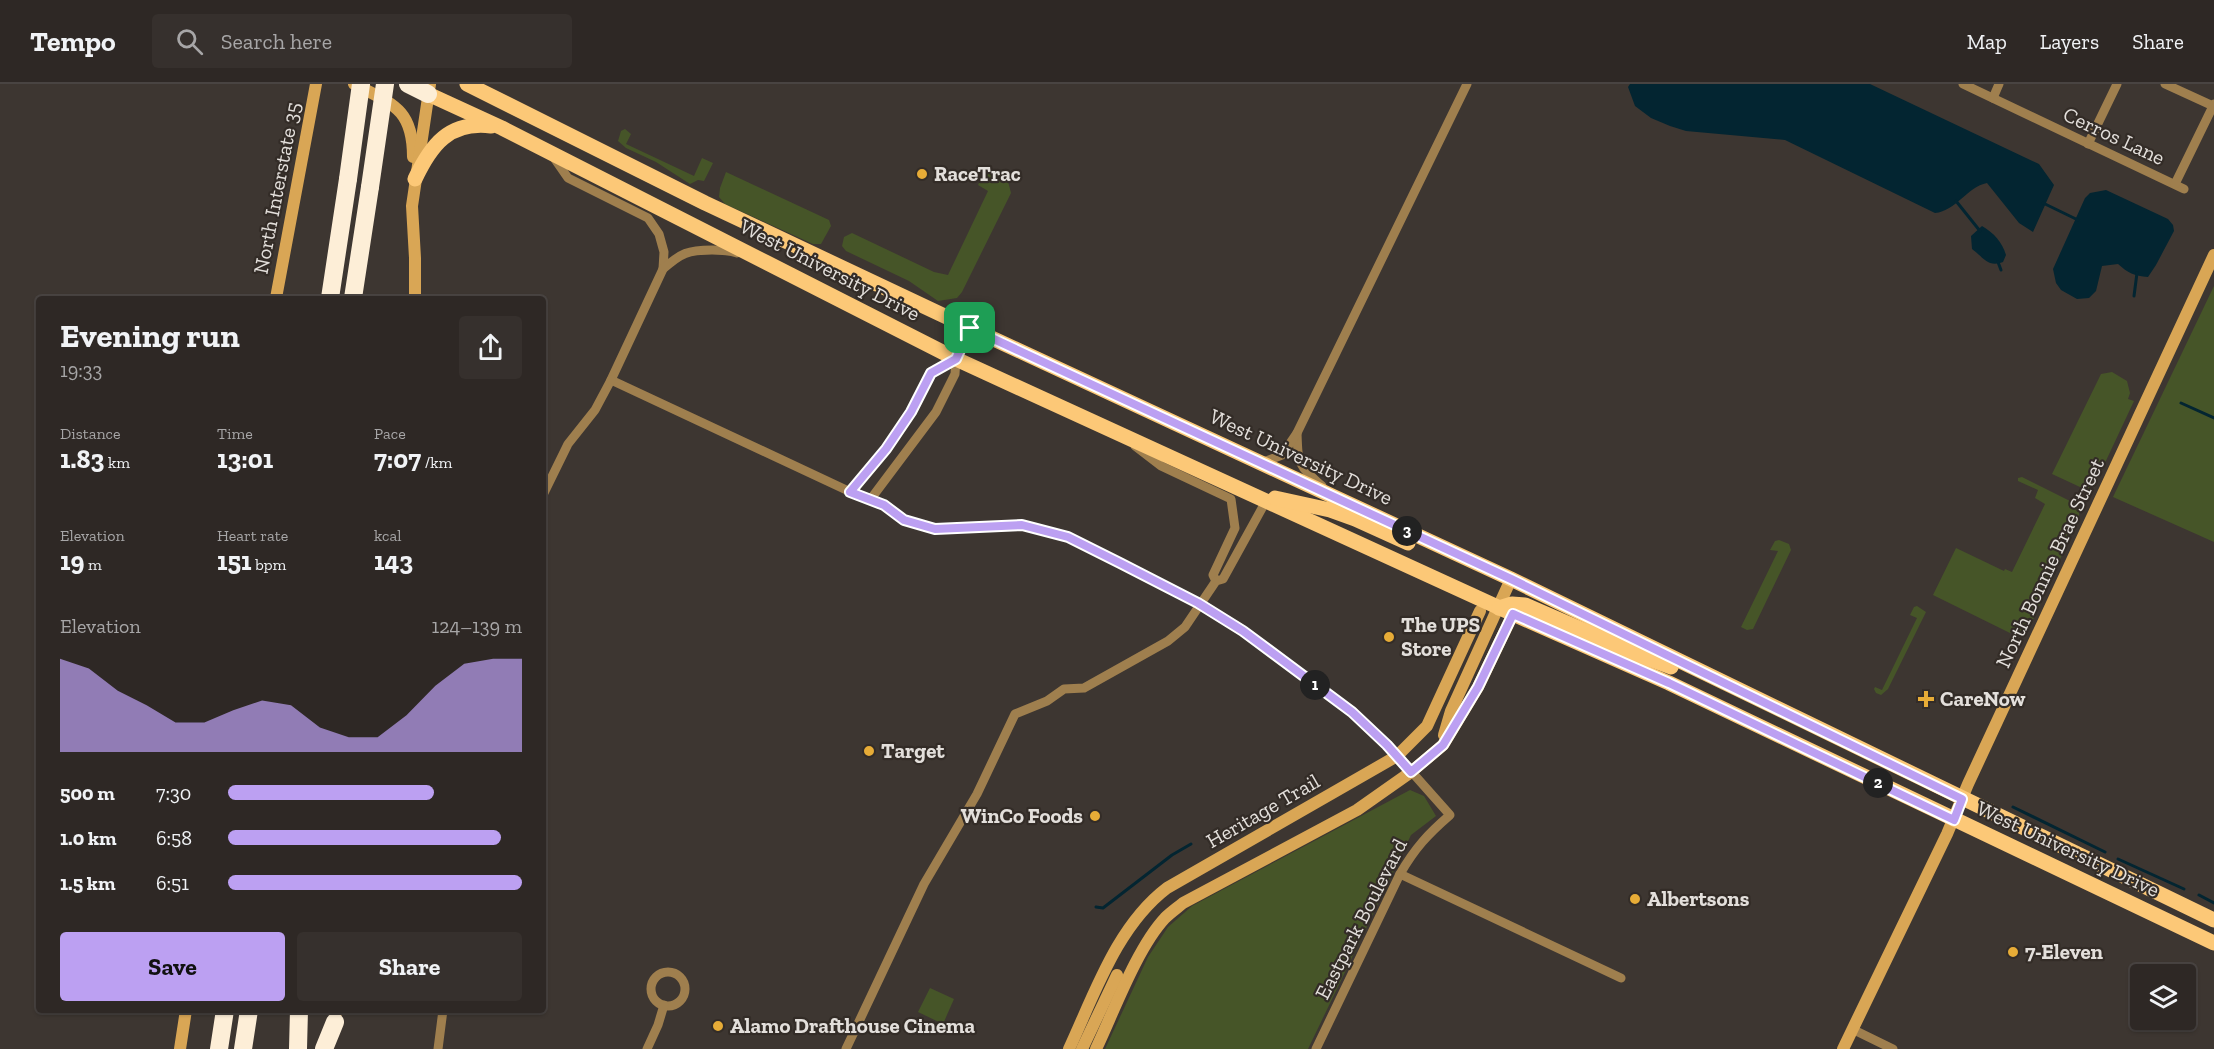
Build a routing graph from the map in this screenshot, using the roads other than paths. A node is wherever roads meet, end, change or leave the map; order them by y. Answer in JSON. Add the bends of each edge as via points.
{"nodes":[{"id":1,"x":316,"y":84,"type":"edge"},
{"id":2,"x":354,"y":84,"type":"edge"},
{"id":3,"x":361,"y":84,"type":"edge"},
{"id":4,"x":385,"y":84,"type":"edge"},
{"id":5,"x":408,"y":84,"type":"edge"},
{"id":6,"x":467,"y":84,"type":"edge"},
{"id":7,"x":1467,"y":84,"type":"edge"},
{"id":8,"x":1963,"y":84,"type":"edge"},
{"id":9,"x":1999,"y":84,"type":"edge"},
{"id":10,"x":2117,"y":84,"type":"edge"},
{"id":11,"x":2165,"y":84,"type":"edge"},
{"id":12,"x":429,"y":89,"type":"edge"},
{"id":13,"x":1993,"y":98,"type":"junction"},
{"id":14,"x":2213,"y":105,"type":"edge"},
{"id":15,"x":502,"y":128,"type":"junction"},
{"id":16,"x":2088,"y":144,"type":"junction"},
{"id":17,"x":551,"y":153,"type":"junction"},
{"id":18,"x":415,"y":179,"type":"junction"},
{"id":19,"x":705,"y":203,"type":"junction"},
{"id":20,"x":412,"y":206,"type":"junction"},
{"id":21,"x":693,"y":226,"type":"junction"},
{"id":22,"x":2214,"y":255,"type":"edge"},
{"id":23,"x":773,"y":266,"type":"junction"},
{"id":24,"x":663,"y":269,"type":"junction"},
{"id":25,"x":276,"y":296,"type":"edge"},
{"id":26,"x":330,"y":296,"type":"edge"},
{"id":27,"x":353,"y":296,"type":"edge"},
{"id":28,"x":416,"y":296,"type":"edge"},
{"id":29,"x":970,"y":328,"type":"junction"},
{"id":30,"x":956,"y":359,"type":"junction"},
{"id":31,"x":611,"y":380,"type":"junction"},
{"id":32,"x":1119,"y":433,"type":"junction"},
{"id":33,"x":1297,"y":433,"type":"junction"},
{"id":34,"x":1261,"y":464,"type":"junction"},
{"id":35,"x":546,"y":489,"type":"edge"},
{"id":36,"x":1245,"y":491,"type":"junction"},
{"id":37,"x":850,"y":492,"type":"junction"},
{"id":38,"x":1335,"y":497,"type":"junction"},
{"id":39,"x":870,"y":500,"type":"junction"},
{"id":40,"x":1266,"y":501,"type":"junction"},
{"id":41,"x":1336,"y":533,"type":"junction"},
{"id":42,"x":1511,"y":579,"type":"junction"},
{"id":43,"x":1216,"y":581,"type":"junction"},
{"id":44,"x":1201,"y":605,"type":"junction"},
{"id":45,"x":1480,"y":611,"type":"junction"},
{"id":46,"x":1506,"y":611,"type":"junction"},
{"id":47,"x":1702,"y":672,"type":"junction"},
{"id":48,"x":1397,"y":756,"type":"junction"},
{"id":49,"x":1411,"y":772,"type":"junction"},
{"id":50,"x":1962,"y":799,"type":"junction"},
{"id":51,"x":1954,"y":820,"type":"junction"},
{"id":52,"x":1400,"y":874,"type":"junction"},
{"id":53,"x":2214,"y":920,"type":"edge"},
{"id":54,"x":2214,"y":943,"type":"edge"},
{"id":55,"x":1117,"y":975,"type":"dead end"},
{"id":56,"x":1621,"y":978,"type":"dead end"},
{"id":57,"x":664,"y":1005,"type":"junction"},
{"id":58,"x":186,"y":1013,"type":"edge"},
{"id":59,"x":225,"y":1013,"type":"edge"},
{"id":60,"x":249,"y":1013,"type":"edge"},
{"id":61,"x":299,"y":1013,"type":"edge"},
{"id":62,"x":443,"y":1013,"type":"edge"},
{"id":63,"x":336,"y":1016,"type":"edge"},
{"id":64,"x":1852,"y":1029,"type":"junction"},
{"id":65,"x":180,"y":1049,"type":"edge"},
{"id":66,"x":219,"y":1049,"type":"edge"},
{"id":67,"x":243,"y":1049,"type":"edge"},
{"id":68,"x":298,"y":1049,"type":"edge"},
{"id":69,"x":324,"y":1049,"type":"edge"},
{"id":70,"x":331,"y":1049,"type":"edge"},
{"id":71,"x":438,"y":1049,"type":"edge"},
{"id":72,"x":647,"y":1049,"type":"edge"},
{"id":73,"x":846,"y":1049,"type":"edge"},
{"id":74,"x":1069,"y":1049,"type":"edge"},
{"id":75,"x":1082,"y":1049,"type":"edge"},
{"id":76,"x":1096,"y":1049,"type":"edge"},
{"id":77,"x":1316,"y":1049,"type":"edge"},
{"id":78,"x":1843,"y":1049,"type":"edge"},
{"id":79,"x":1893,"y":1049,"type":"edge"}],
"edges":[{"from":1,"to":25,"type":"main road","name":"North Interstate 35"},
{"from":2,"to":20,"type":"main road","via":[[398,109],[410,126]]},
{"from":3,"to":26,"type":"highway","bridge":true},
{"from":4,"to":27,"type":"highway","bridge":true},
{"from":5,"to":12,"type":"highway","name":"West University Drive"},
{"from":6,"to":19,"type":"main road","name":"West University Drive"},
{"from":7,"to":33,"type":"street"},
{"from":8,"to":13,"type":"street","name":"Cerros Lane"},
{"from":9,"to":13,"type":"street"},
{"from":10,"to":16,"type":"street"},
{"from":11,"to":14,"type":"street"},
{"from":12,"to":15,"type":"main road","name":"West University Drive"},
{"from":12,"to":18,"type":"main road"},
{"from":13,"to":16,"type":"street","name":"Cerros Lane"},
{"from":14,"to":16,"type":"street","name":"Cerros Lane","via":[[2180,186]]},
{"from":15,"to":17,"type":"main road","name":"West University Drive"},
{"from":15,"to":18,"type":"main road","via":[[475,125],[452,131],[432,148]]},
{"from":17,"to":21,"type":"main road","name":"West University Drive"},
{"from":17,"to":24,"type":"street","via":[[568,178],[648,218],[659,234]]},
{"from":18,"to":20,"type":"main road"},
{"from":19,"to":21,"type":"main road"},
{"from":19,"to":29,"type":"main road","name":"West University Drive"},
{"from":20,"to":28,"type":"main road"},
{"from":21,"to":23,"type":"main road","name":"West University Drive"},
{"from":22,"to":50,"type":"main road","name":"North Bonnie Brae Street"},
{"from":23,"to":24,"type":"street","via":[[730,250],[693,250]]},
{"from":23,"to":30,"type":"main road","name":"West University Drive"},
{"from":24,"to":31,"type":"street"},
{"from":29,"to":30,"type":"street"},
{"from":29,"to":34,"type":"main road","name":"West University Drive"},
{"from":30,"to":32,"type":"main road","name":"West University Drive"},
{"from":30,"to":37,"type":"street","via":[[931,373],[886,449]]},
{"from":30,"to":39,"type":"street","via":[[955,374],[936,412]]},
{"from":31,"to":35,"type":"street","via":[[595,410],[568,444]]},
{"from":31,"to":37,"type":"street"},
{"from":32,"to":36,"type":"main road","name":"West University Drive"},
{"from":32,"to":43,"type":"street","via":[[1161,466],[1231,499],[1235,528],[1213,575]]},
{"from":33,"to":34,"type":"street","via":[[1282,455]]},
{"from":33,"to":38,"type":"street","via":[[1303,469]]},
{"from":34,"to":38,"type":"main road","name":"West University Drive"},
{"from":36,"to":40,"type":"main road","name":"West University Drive"},
{"from":36,"to":42,"type":"main road","via":[[1346,516],[1487,578]]},
{"from":37,"to":39,"type":"street"},
{"from":38,"to":42,"type":"main road","name":"West University Drive"},
{"from":39,"to":44,"type":"street","via":[[904,520],[935,529],[1022,525],[1068,537]]},
{"from":40,"to":41,"type":"main road","name":"West University Drive"},
{"from":40,"to":43,"type":"street","via":[[1223,579]]},
{"from":41,"to":45,"type":"main road","via":[[1345,548],[1462,599]]},
{"from":41,"to":46,"type":"main road","name":"West University Drive"},
{"from":42,"to":46,"type":"main road","name":"Heritage Trail"},
{"from":42,"to":47,"type":"main road","name":"West University Drive"},
{"from":43,"to":44,"type":"street"},
{"from":44,"to":48,"type":"street","via":[[1243,631],[1352,712]]},
{"from":44,"to":73,"type":"street","via":[[1185,627],[1168,641],[1084,688],[1064,689],[1015,714],[977,794],[924,884]]},
{"from":45,"to":46,"type":"main road"},
{"from":45,"to":48,"type":"main road","name":"Heritage Trail","via":[[1427,726]]},
{"from":46,"to":47,"type":"main road","via":[[1512,604],[1525,604],[1647,658]]},
{"from":46,"to":49,"type":"main road","name":"Heritage Trail","via":[[1451,711],[1438,749]]},
{"from":46,"to":51,"type":"main road","name":"West University Drive","via":[[1669,683]]},
{"from":47,"to":50,"type":"main road","name":"West University Drive"},
{"from":48,"to":49,"type":"street"},
{"from":48,"to":74,"type":"main road","name":"Heritage Trail","via":[[1153,898],[1139,913],[1106,970]]},
{"from":49,"to":52,"type":"street","name":"Eastpark Boulevard","via":[[1450,815],[1426,835]]},
{"from":49,"to":76,"type":"main road","name":"Heritage Trail","via":[[1357,810],[1183,903],[1165,917],[1133,969]]},
{"from":50,"to":51,"type":"main road","name":"North Bonnie Brae Street"},
{"from":50,"to":53,"type":"main road","name":"West University Drive"},
{"from":51,"to":54,"type":"main road","name":"West University Drive"},
{"from":51,"to":64,"type":"main road","name":"North Bonnie Brae Street"},
{"from":52,"to":56,"type":"street"},
{"from":52,"to":77,"type":"street","name":"Eastpark Boulevard"},
{"from":55,"to":75,"type":"main road"},
{"from":57,"to":57,"type":"street","via":[[674,1005],[682,999],[685,975],[660,969],[651,991],[655,1000]]},
{"from":57,"to":72,"type":"street"},
{"from":58,"to":65,"type":"main road"},
{"from":59,"to":66,"type":"highway"},
{"from":60,"to":67,"type":"highway"},
{"from":61,"to":68,"type":"highway"},
{"from":62,"to":71,"type":"street"},
{"from":63,"to":69,"type":"highway"},
{"from":63,"to":70,"type":"main road"},
{"from":64,"to":78,"type":"main road","name":"North Bonnie Brae Street"},
{"from":64,"to":79,"type":"street"}]}
